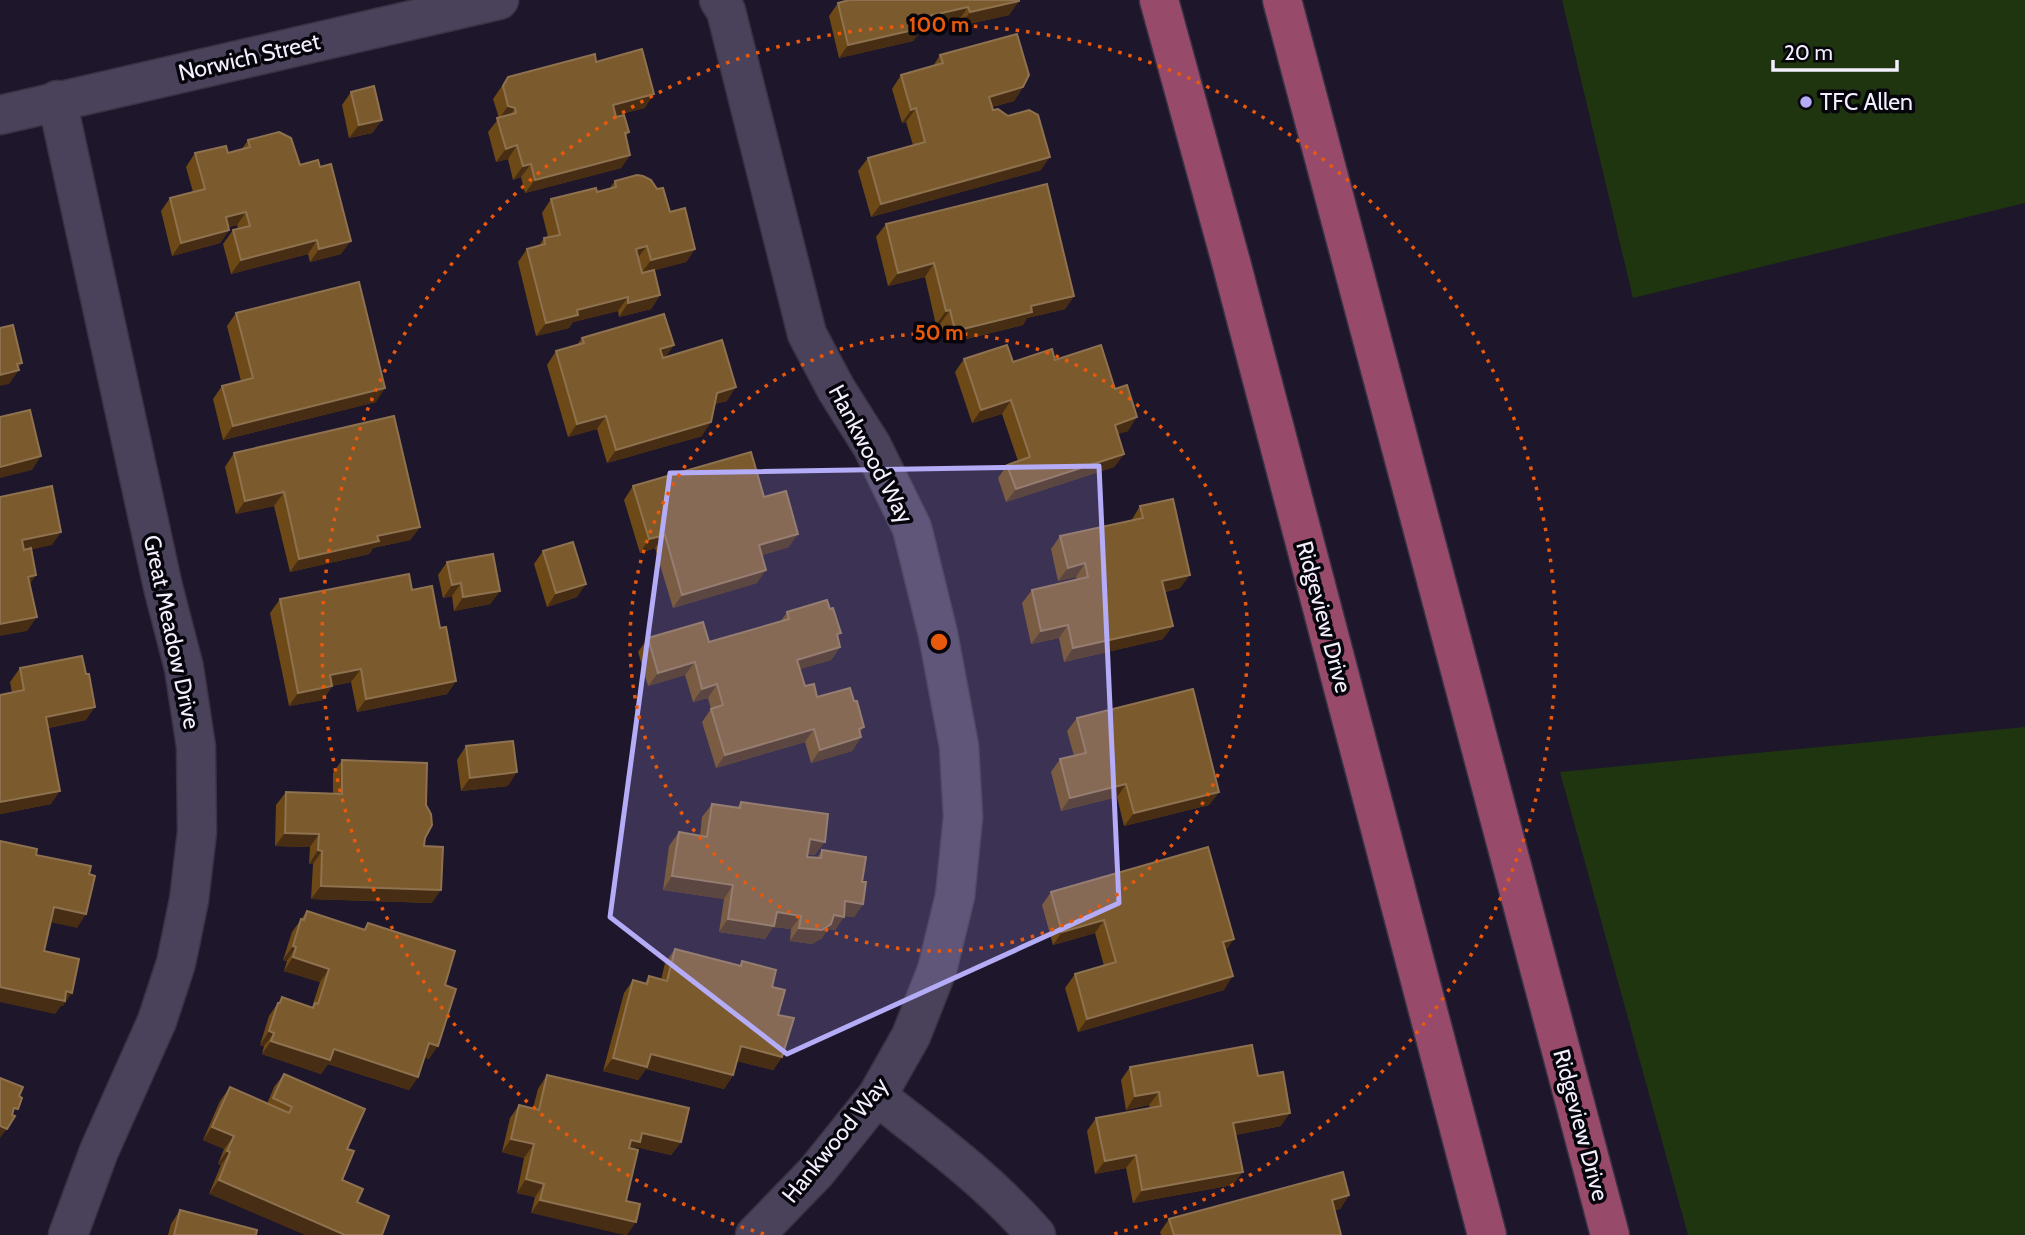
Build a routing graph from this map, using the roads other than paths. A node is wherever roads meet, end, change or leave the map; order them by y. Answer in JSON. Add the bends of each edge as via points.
{"nodes":[{"id":1,"x":499,"y":0,"type":"edge"},
{"id":2,"x":719,"y":0,"type":"edge"},
{"id":3,"x":1159,"y":0,"type":"edge"},
{"id":4,"x":1282,"y":0,"type":"edge"},
{"id":5,"x":57,"y":100,"type":"junction"},
{"id":6,"x":0,"y":115,"type":"edge"},
{"id":7,"x":877,"y":1096,"type":"junction"},
{"id":8,"x":68,"y":1235,"type":"edge"},
{"id":9,"x":755,"y":1235,"type":"edge"},
{"id":10,"x":1036,"y":1235,"type":"edge"},
{"id":11,"x":1488,"y":1235,"type":"edge"},
{"id":12,"x":1610,"y":1235,"type":"edge"}],
"edges":[{"from":1,"to":5,"type":"street","name":"Norwich Street"},
{"from":2,"to":7,"type":"street","name":"Hankwood Way","via":[[726,11],[807,334],[872,446],[912,528],[959,746],[962,817],[955,896],[937,970],[911,1036]]},
{"from":3,"to":11,"type":"main road","name":"Ridgeview Drive"},
{"from":4,"to":12,"type":"main road","name":"Ridgeview Drive"},
{"from":5,"to":6,"type":"street","name":"Norwich Street"},
{"from":5,"to":8,"type":"street","name":"Great Meadow Drive","via":[[184,668],[196,747],[197,808],[189,900],[176,963],[157,1021],[99,1151]]},
{"from":7,"to":9,"type":"street","name":"Hankwood Way","via":[[816,1171]]},
{"from":7,"to":10,"type":"street","via":[[1007,1202]]}]}
